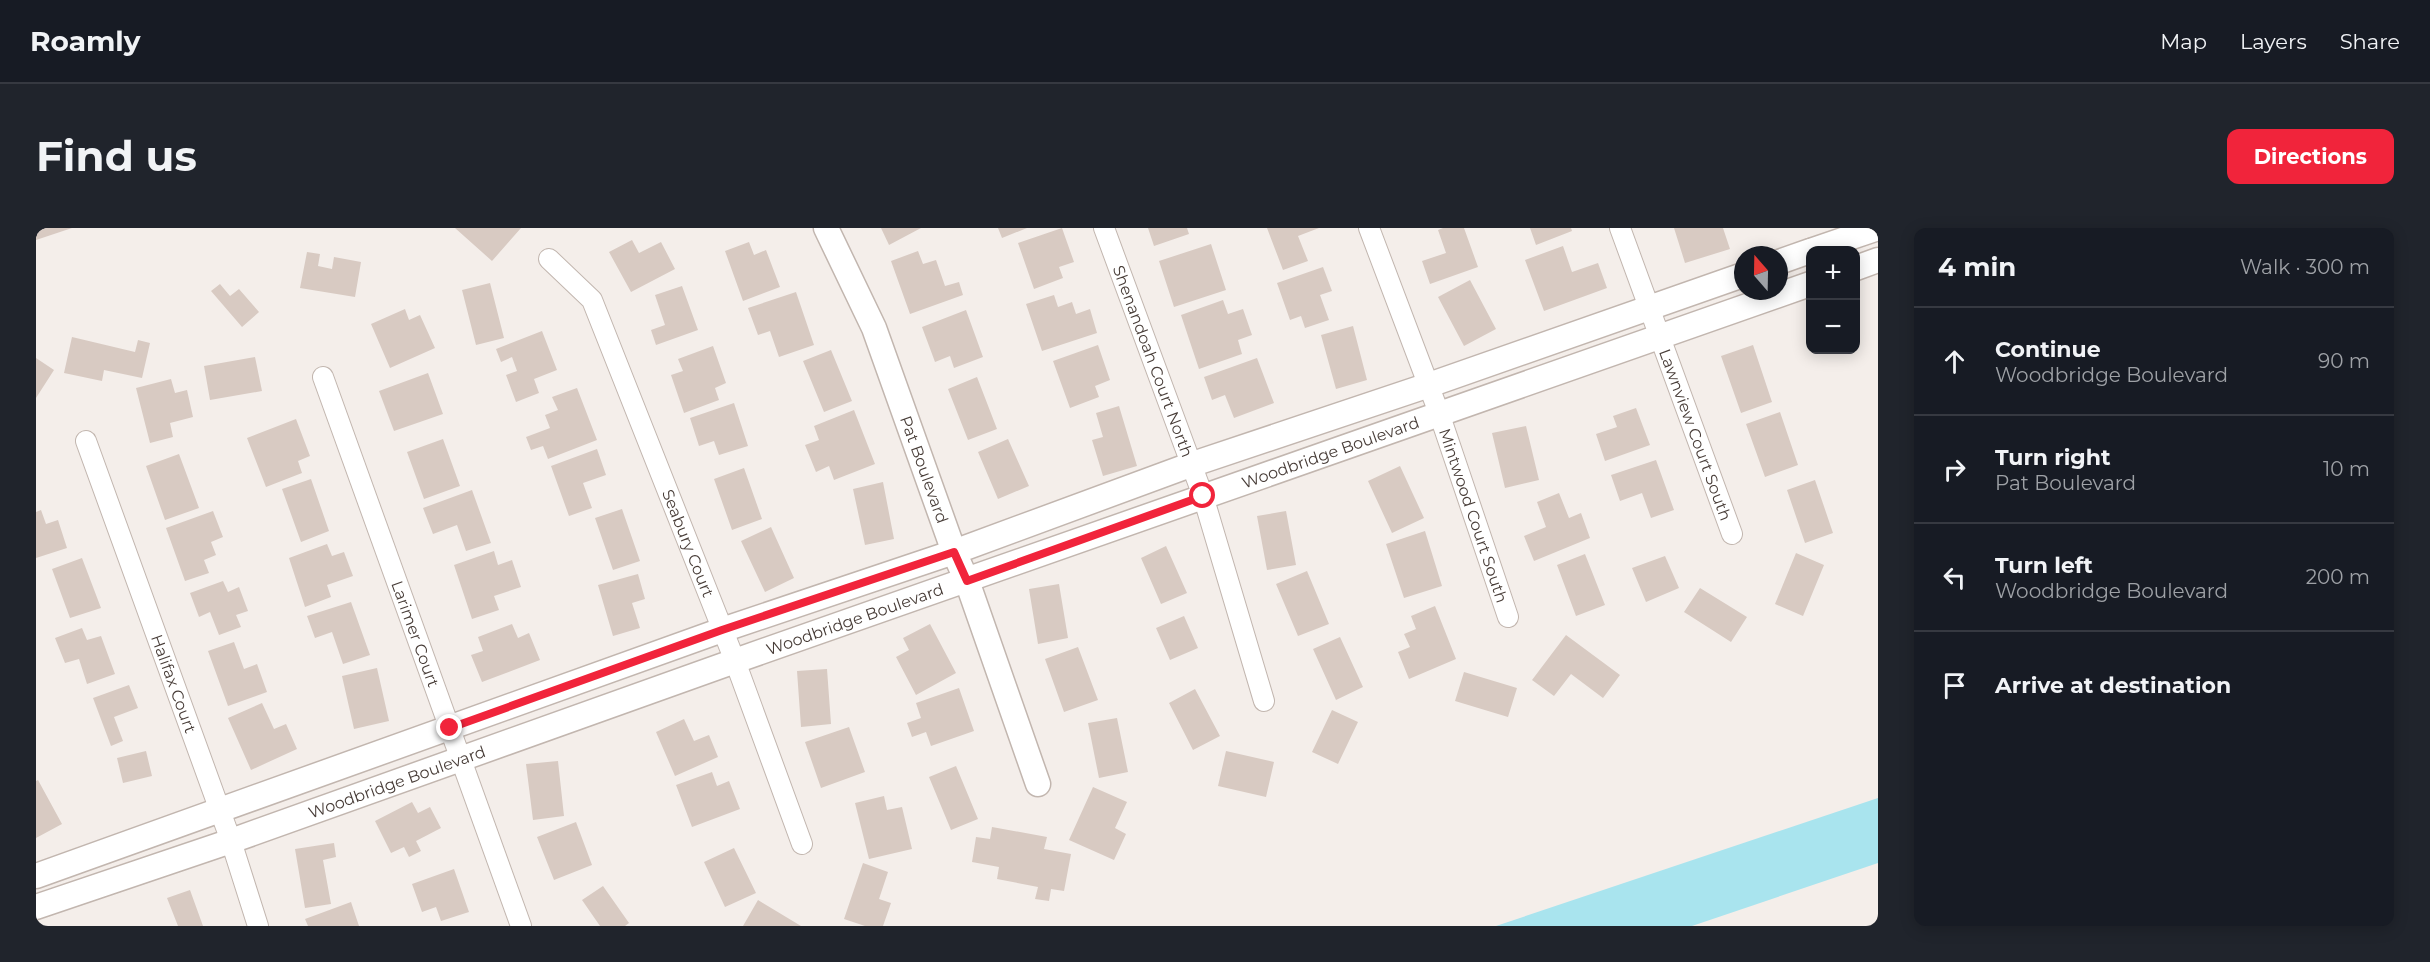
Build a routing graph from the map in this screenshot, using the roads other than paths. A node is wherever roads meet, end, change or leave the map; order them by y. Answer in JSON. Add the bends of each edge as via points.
{"nodes":[{"id":1,"x":826,"y":228,"type":"edge"},
{"id":2,"x":1104,"y":228,"type":"edge"},
{"id":3,"x":1369,"y":228,"type":"edge"},
{"id":4,"x":1620,"y":228,"type":"edge"},
{"id":5,"x":1878,"y":228,"type":"edge"},
{"id":6,"x":1826,"y":246,"type":"edge"},
{"id":7,"x":1806,"y":253,"type":"edge"},
{"id":8,"x":549,"y":259,"type":"dead end"},
{"id":9,"x":1788,"y":259,"type":"edge"},
{"id":10,"x":1878,"y":260,"type":"edge"},
{"id":11,"x":1860,"y":267,"type":"edge"},
{"id":12,"x":1734,"y":278,"type":"edge"},
{"id":13,"x":1806,"y":285,"type":"edge"},
{"id":14,"x":1650,"y":307,"type":"junction"},
{"id":15,"x":1660,"y":337,"type":"junction"},
{"id":16,"x":322,"y":377,"type":"dead end"},
{"id":17,"x":1429,"y":385,"type":"junction"},
{"id":18,"x":1439,"y":413,"type":"junction"},
{"id":19,"x":86,"y":441,"type":"dead end"},
{"id":20,"x":1190,"y":465,"type":"junction"},
{"id":21,"x":1203,"y":496,"type":"junction"},
{"id":22,"x":1732,"y":534,"type":"dead end"},
{"id":23,"x":954,"y":552,"type":"junction"},
{"id":24,"x":967,"y":581,"type":"junction"},
{"id":25,"x":1508,"y":617,"type":"dead end"},
{"id":26,"x":722,"y":630,"type":"junction"},
{"id":27,"x":735,"y":661,"type":"junction"},
{"id":28,"x":1264,"y":701,"type":"dead end"},
{"id":29,"x":450,"y":728,"type":"junction"},
{"id":30,"x":462,"y":758,"type":"junction"},
{"id":31,"x":1038,"y":784,"type":"dead end"},
{"id":32,"x":220,"y":810,"type":"junction"},
{"id":33,"x":231,"y":841,"type":"junction"},
{"id":34,"x":802,"y":844,"type":"dead end"},
{"id":35,"x":36,"y":876,"type":"edge"},
{"id":36,"x":36,"y":907,"type":"edge"},
{"id":37,"x":258,"y":926,"type":"edge"},
{"id":38,"x":521,"y":926,"type":"edge"}],
"edges":[{"from":1,"to":23,"type":"street","name":"Pat Boulevard","via":[[874,328]]},
{"from":2,"to":20,"type":"street","name":"Shenandoah Court North"},
{"from":3,"to":17,"type":"street","name":"Mintwood Court South"},
{"from":4,"to":14,"type":"street","name":"Lawnview Court South"},
{"from":5,"to":6,"type":"street"},
{"from":7,"to":9,"type":"street"},
{"from":8,"to":26,"type":"street","name":"Seabury Court","via":[[592,300]]},
{"from":10,"to":11,"type":"street"},
{"from":12,"to":14,"type":"street","name":"Woodbridge Boulevard"},
{"from":13,"to":15,"type":"street","name":"Woodbridge Boulevard"},
{"from":14,"to":15,"type":"street","name":"Lawnview Court South"},
{"from":14,"to":17,"type":"street","name":"Woodbridge Boulevard"},
{"from":15,"to":18,"type":"street","name":"Woodbridge Boulevard"},
{"from":15,"to":22,"type":"street","name":"Lawnview Court South"},
{"from":16,"to":29,"type":"street","name":"Larimer Court"},
{"from":17,"to":18,"type":"street","name":"Mintwood Court South"},
{"from":17,"to":20,"type":"street","name":"Woodbridge Boulevard"},
{"from":18,"to":21,"type":"street","name":"Woodbridge Boulevard"},
{"from":18,"to":25,"type":"street","name":"Mintwood Court South"},
{"from":19,"to":32,"type":"street","name":"Halifax Court"},
{"from":20,"to":21,"type":"street","name":"Shenandoah Court North"},
{"from":20,"to":23,"type":"street","name":"Woodbridge Boulevard"},
{"from":21,"to":24,"type":"street","name":"Woodbridge Boulevard"},
{"from":21,"to":28,"type":"street","name":"Shenandoah Court North"},
{"from":23,"to":24,"type":"street","name":"Pat Boulevard"},
{"from":23,"to":26,"type":"street","name":"Woodbridge Boulevard"},
{"from":24,"to":27,"type":"street","name":"Woodbridge Boulevard"},
{"from":24,"to":31,"type":"street","name":"Pat Boulevard"},
{"from":26,"to":27,"type":"street","name":"Seabury Court"},
{"from":26,"to":29,"type":"street","name":"Woodbridge Boulevard"},
{"from":27,"to":30,"type":"street","name":"Woodbridge Boulevard"},
{"from":27,"to":34,"type":"street","name":"Seabury Court"},
{"from":29,"to":30,"type":"street","name":"Larimer Court"},
{"from":29,"to":32,"type":"street","name":"Woodbridge Boulevard"},
{"from":30,"to":33,"type":"street","name":"Woodbridge Boulevard"},
{"from":30,"to":38,"type":"street","name":"Larimer Court"},
{"from":32,"to":33,"type":"street","name":"Halifax Court"},
{"from":32,"to":35,"type":"street","name":"Woodbridge Boulevard"},
{"from":33,"to":36,"type":"street","name":"Woodbridge Boulevard"},
{"from":33,"to":37,"type":"street","name":"Halifax Court"}]}
